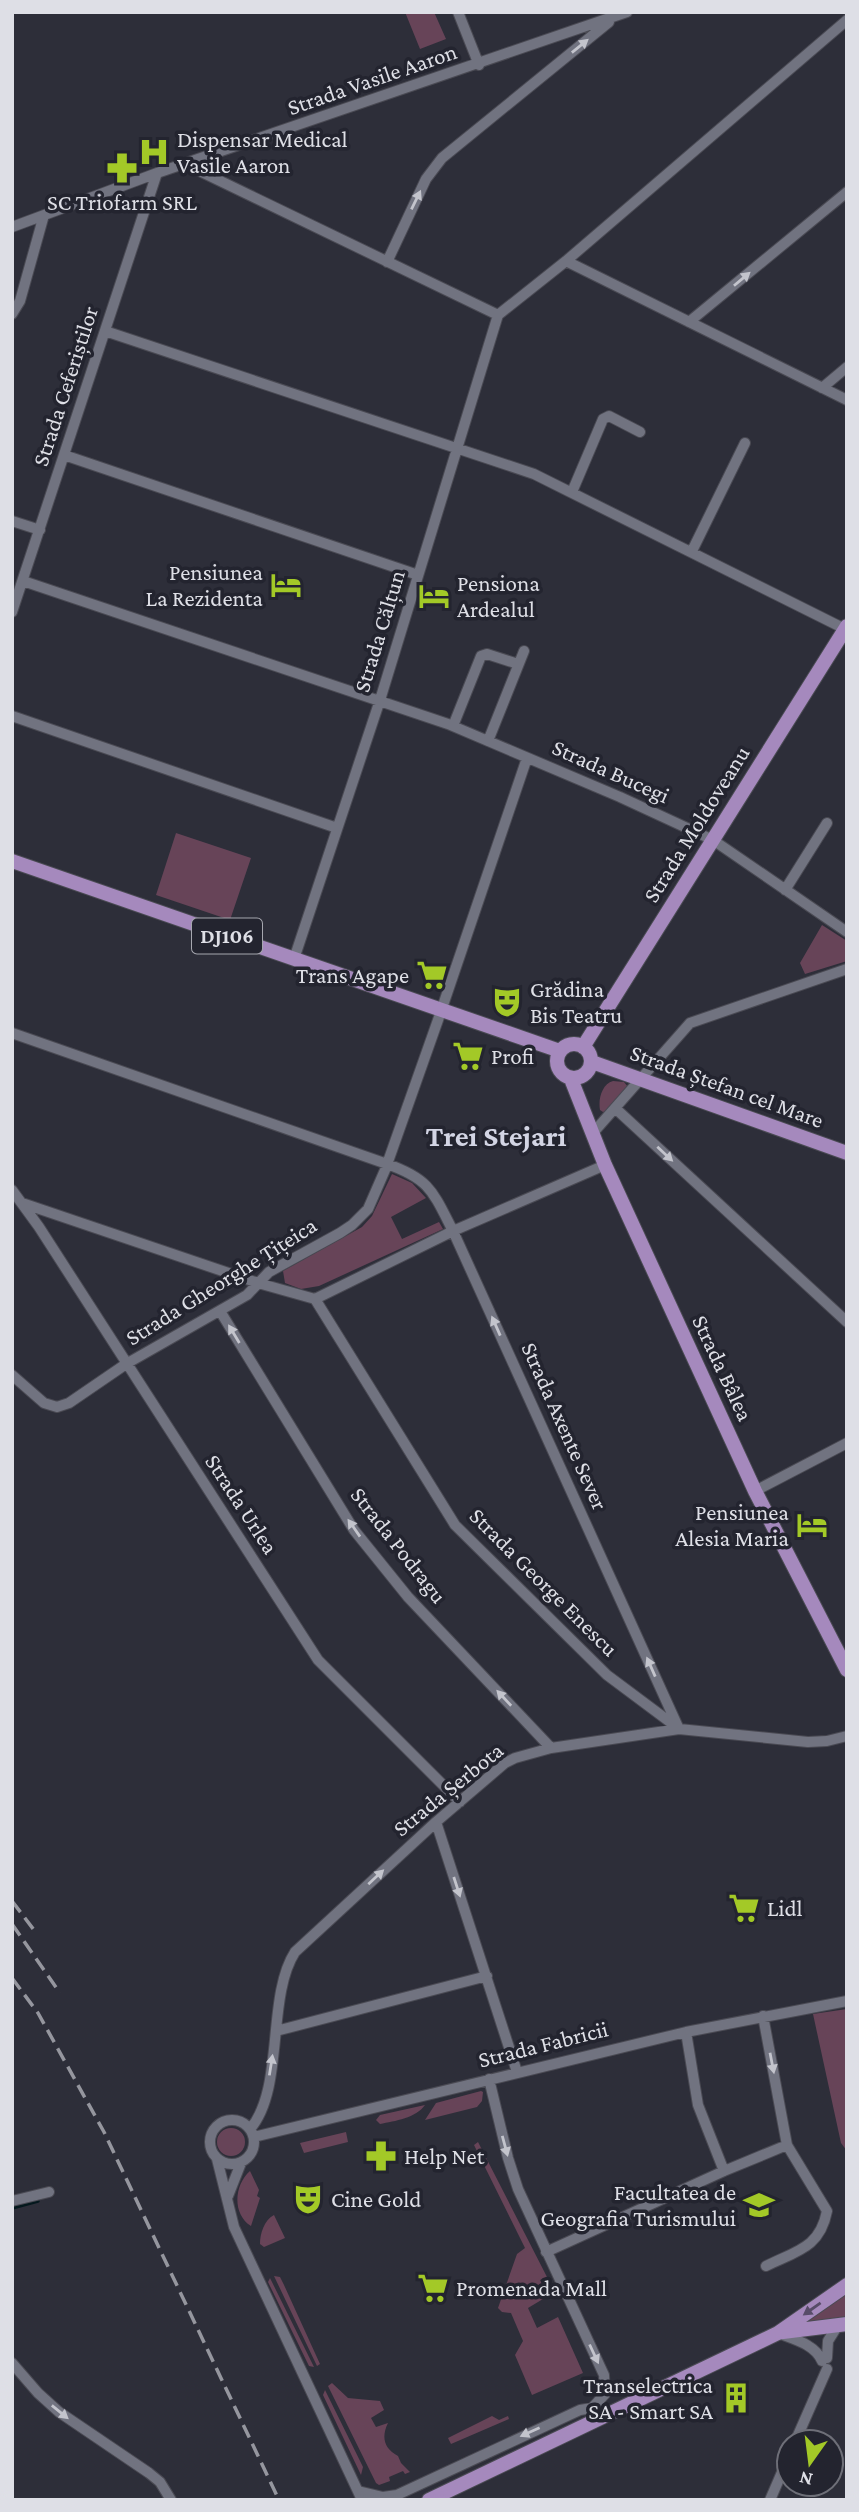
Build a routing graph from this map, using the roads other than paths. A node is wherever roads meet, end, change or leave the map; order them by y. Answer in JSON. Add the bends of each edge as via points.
{"nodes":[{"id":1,"x":458,"y":12,"type":"edge"},
{"id":2,"x":627,"y":12,"type":"edge"},
{"id":3,"x":615,"y":17,"type":"junction"},
{"id":4,"x":847,"y":20,"type":"edge"},
{"id":5,"x":478,"y":65,"type":"junction"},
{"id":6,"x":185,"y":164,"type":"junction"},
{"id":7,"x":157,"y":173,"type":"junction"},
{"id":8,"x":847,"y":192,"type":"edge"},
{"id":9,"x":44,"y":215,"type":"junction"},
{"id":10,"x":12,"y":227,"type":"edge"},
{"id":11,"x":566,"y":261,"type":"junction"},
{"id":12,"x":387,"y":262,"type":"junction"},
{"id":13,"x":12,"y":314,"type":"edge"},
{"id":14,"x":498,"y":315,"type":"junction"},
{"id":15,"x":689,"y":322,"type":"junction"},
{"id":16,"x":105,"y":331,"type":"junction"},
{"id":17,"x":847,"y":367,"type":"edge"},
{"id":18,"x":822,"y":388,"type":"junction"},
{"id":19,"x":847,"y":400,"type":"edge"},
{"id":20,"x":640,"y":432,"type":"dead end"},
{"id":21,"x":745,"y":443,"type":"dead end"},
{"id":22,"x":457,"y":449,"type":"junction"},
{"id":23,"x":64,"y":455,"type":"junction"},
{"id":24,"x":572,"y":492,"type":"junction"},
{"id":25,"x":12,"y":522,"type":"edge"},
{"id":26,"x":40,"y":530,"type":"junction"},
{"id":27,"x":692,"y":551,"type":"junction"},
{"id":28,"x":418,"y":575,"type":"junction"},
{"id":29,"x":23,"y":581,"type":"junction"},
{"id":30,"x":12,"y":612,"type":"edge"},
{"id":31,"x":846,"y":628,"type":"edge"},
{"id":32,"x":524,"y":651,"type":"dead end"},
{"id":33,"x":515,"y":663,"type":"dead end"},
{"id":34,"x":380,"y":700,"type":"junction"},
{"id":35,"x":12,"y":716,"type":"edge"},
{"id":36,"x":453,"y":726,"type":"junction"},
{"id":37,"x":488,"y":741,"type":"junction"},
{"id":38,"x":527,"y":758,"type":"junction"},
{"id":39,"x":827,"y":823,"type":"dead end"},
{"id":40,"x":337,"y":828,"type":"junction"},
{"id":41,"x":713,"y":840,"type":"junction"},
{"id":42,"x":12,"y":861,"type":"edge"},
{"id":43,"x":785,"y":890,"type":"junction"},
{"id":44,"x":847,"y":932,"type":"edge"},
{"id":45,"x":294,"y":959,"type":"junction"},
{"id":46,"x":847,"y":969,"type":"edge"},
{"id":47,"x":442,"y":1010,"type":"junction"},
{"id":48,"x":12,"y":1033,"type":"edge"},
{"id":49,"x":583,"y":1047,"type":"junction"},
{"id":50,"x":560,"y":1051,"type":"junction"},
{"id":51,"x":592,"y":1062,"type":"junction"},
{"id":52,"x":571,"y":1079,"type":"junction"},
{"id":53,"x":641,"y":1079,"type":"junction"},
{"id":54,"x":615,"y":1108,"type":"junction"},
{"id":55,"x":592,"y":1134,"type":"junction"},
{"id":56,"x":847,"y":1153,"type":"edge"},
{"id":57,"x":387,"y":1164,"type":"junction"},
{"id":58,"x":605,"y":1165,"type":"junction"},
{"id":59,"x":12,"y":1190,"type":"edge"},
{"id":60,"x":17,"y":1201,"type":"edge"},
{"id":61,"x":453,"y":1231,"type":"junction"},
{"id":62,"x":258,"y":1283,"type":"junction"},
{"id":63,"x":315,"y":1299,"type":"junction"},
{"id":64,"x":220,"y":1311,"type":"junction"},
{"id":65,"x":847,"y":1322,"type":"edge"},
{"id":66,"x":126,"y":1364,"type":"junction"},
{"id":67,"x":12,"y":1375,"type":"edge"},
{"id":68,"x":847,"y":1443,"type":"edge"},
{"id":69,"x":755,"y":1490,"type":"junction"},
{"id":70,"x":847,"y":1670,"type":"edge"},
{"id":71,"x":679,"y":1730,"type":"junction"},
{"id":72,"x":847,"y":1736,"type":"edge"},
{"id":73,"x":551,"y":1748,"type":"junction"},
{"id":74,"x":460,"y":1802,"type":"junction"},
{"id":75,"x":436,"y":1822,"type":"junction"},
{"id":76,"x":487,"y":1976,"type":"junction"},
{"id":77,"x":846,"y":2001,"type":"edge"},
{"id":78,"x":763,"y":2016,"type":"junction"},
{"id":79,"x":276,"y":2031,"type":"junction"},
{"id":80,"x":686,"y":2032,"type":"junction"},
{"id":81,"x":517,"y":2072,"type":"junction"},
{"id":82,"x":489,"y":2079,"type":"junction"},
{"id":83,"x":252,"y":2133,"type":"junction"},
{"id":84,"x":787,"y":2145,"type":"junction"},
{"id":85,"x":217,"y":2159,"type":"junction"},
{"id":86,"x":241,"y":2162,"type":"junction"},
{"id":87,"x":724,"y":2171,"type":"junction"},
{"id":88,"x":49,"y":2192,"type":"dead end"},
{"id":89,"x":228,"y":2196,"type":"junction"},
{"id":90,"x":12,"y":2202,"type":"edge"},
{"id":91,"x":546,"y":2252,"type":"junction"},
{"id":92,"x":766,"y":2266,"type":"dead end"},
{"id":93,"x":847,"y":2285,"type":"edge"},
{"id":94,"x":843,"y":2324,"type":"edge"},
{"id":95,"x":778,"y":2333,"type":"junction"},
{"id":96,"x":12,"y":2363,"type":"edge"},
{"id":97,"x":825,"y":2367,"type":"junction"},
{"id":98,"x":593,"y":2407,"type":"junction"},
{"id":99,"x":619,"y":2409,"type":"junction"},
{"id":100,"x":801,"y":2428,"type":"edge"},
{"id":101,"x":360,"y":2495,"type":"edge"},
{"id":102,"x":404,"y":2495,"type":"edge"},
{"id":103,"x":171,"y":2500,"type":"edge"},
{"id":104,"x":429,"y":2500,"type":"edge"}],
"edges":[{"from":1,"to":5,"type":"street"},
{"from":2,"to":3,"type":"street","name":"Strada Vasile Aaron"},
{"from":3,"to":5,"type":"street","name":"Strada Vasile Aaron"},
{"from":12,"to":3,"type":"street","one_way":true,"via":[[426,179],[442,158]]},
{"from":4,"to":11,"type":"street"},
{"from":5,"to":6,"type":"street","name":"Strada Vasile Aaron"},
{"from":6,"to":7,"type":"street","name":"Strada Vasile Aaron"},
{"from":6,"to":12,"type":"street"},
{"from":7,"to":9,"type":"street","name":"Strada Vasile Aaron"},
{"from":7,"to":16,"type":"street","name":"Strada Ceferiștilor"},
{"from":15,"to":8,"type":"street","one_way":true},
{"from":9,"to":10,"type":"street","name":"Strada Vasile Aaron"},
{"from":9,"to":13,"type":"street","via":[[20,301]]},
{"from":11,"to":14,"type":"street"},
{"from":11,"to":15,"type":"street"},
{"from":12,"to":14,"type":"street"},
{"from":14,"to":22,"type":"street","name":"Strada Călțun"},
{"from":15,"to":18,"type":"street"},
{"from":16,"to":22,"type":"street"},
{"from":16,"to":23,"type":"street","name":"Strada Ceferiștilor"},
{"from":17,"to":18,"type":"street"},
{"from":18,"to":19,"type":"street"},
{"from":20,"to":24,"type":"street","via":[[609,416],[603,419]]},
{"from":21,"to":27,"type":"street"},
{"from":22,"to":24,"type":"street","via":[[534,474]]},
{"from":22,"to":28,"type":"street","name":"Strada Călțun"},
{"from":23,"to":26,"type":"street","name":"Strada Ceferiștilor"},
{"from":23,"to":28,"type":"street"},
{"from":24,"to":27,"type":"street"},
{"from":25,"to":26,"type":"street"},
{"from":26,"to":29,"type":"street","name":"Strada Ceferiștilor"},
{"from":27,"to":31,"type":"street"},
{"from":28,"to":34,"type":"street","name":"Strada Călțun"},
{"from":29,"to":30,"type":"street","name":"Strada Ceferiștilor"},
{"from":29,"to":34,"type":"street","name":"Strada Bucegi"},
{"from":31,"to":41,"type":"main road","name":"Strada Moldoveanu"},
{"from":32,"to":37,"type":"street"},
{"from":33,"to":36,"type":"street","via":[[481,656]]},
{"from":34,"to":36,"type":"street","name":"Strada Bucegi"},
{"from":34,"to":40,"type":"street","name":"Strada Călțun"},
{"from":35,"to":40,"type":"street"},
{"from":36,"to":37,"type":"street","name":"Strada Bucegi"},
{"from":37,"to":38,"type":"street","name":"Strada Bucegi"},
{"from":38,"to":41,"type":"street","name":"Strada Bucegi"},
{"from":38,"to":47,"type":"street","name":"Strada Gheorghe Țițeica"},
{"from":39,"to":43,"type":"street"},
{"from":40,"to":45,"type":"street","name":"Strada Călțun"},
{"from":41,"to":43,"type":"street","name":"Strada Bucegi"},
{"from":41,"to":49,"type":"main road","name":"Strada Moldoveanu"},
{"from":42,"to":45,"type":"main road","number":"DJ106"},
{"from":43,"to":44,"type":"street","name":"Strada Bucegi"},
{"from":45,"to":47,"type":"main road","number":"DJ106"},
{"from":46,"to":53,"type":"street","via":[[690,1023]]},
{"from":47,"to":50,"type":"main road","number":"DJ106"},
{"from":47,"to":57,"type":"street","name":"Strada Gheorghe Țițeica"},
{"from":48,"to":57,"type":"street","name":"Strada Axente Sever"},
{"from":49,"to":50,"type":"main road","number":"DJ106","via":[[570,1045]]},
{"from":49,"to":51,"type":"main road"},
{"from":50,"to":52,"type":"main road","via":[[557,1065]]},
{"from":51,"to":52,"type":"main road","via":[[584,1076]]},
{"from":51,"to":53,"type":"main road","name":"Strada Ștefan cel Mare"},
{"from":52,"to":55,"type":"main road","name":"Strada Bâlea"},
{"from":53,"to":54,"type":"street"},
{"from":53,"to":56,"type":"main road","name":"Strada Ștefan cel Mare"},
{"from":54,"to":55,"type":"street"},
{"from":54,"to":65,"type":"street","one_way":true},
{"from":55,"to":58,"type":"main road","name":"Strada Bâlea"},
{"from":57,"to":61,"type":"street","name":"Strada Axente Sever","via":[[426,1184]]},
{"from":57,"to":62,"type":"street","name":"Strada Gheorghe Țițeica","via":[[361,1217],[279,1265]]},
{"from":58,"to":61,"type":"street"},
{"from":58,"to":69,"type":"main road","name":"Strada Bâlea"},
{"from":59,"to":60,"type":"street","name":"Strada Urlea"},
{"from":60,"to":62,"type":"street"},
{"from":60,"to":66,"type":"street","name":"Strada Urlea"},
{"from":61,"to":63,"type":"street"},
{"from":71,"to":61,"type":"street","name":"Strada Axente Sever","one_way":true},
{"from":62,"to":63,"type":"street"},
{"from":62,"to":64,"type":"street","name":"Strada Gheorghe Țițeica","via":[[247,1296]]},
{"from":63,"to":71,"type":"street","name":"Strada George Enescu","via":[[455,1525],[607,1675]]},
{"from":64,"to":66,"type":"street","name":"Strada Gheorghe Țițeica"},
{"from":73,"to":64,"type":"street","name":"Strada Podragu","one_way":true,"via":[[408,1597],[354,1530]]},
{"from":66,"to":67,"type":"street","name":"Strada Gheorghe Țițeica","via":[[57,1407],[44,1403]]},
{"from":66,"to":74,"type":"street","name":"Strada Urlea","via":[[318,1660]]},
{"from":68,"to":69,"type":"street"},
{"from":69,"to":70,"type":"main road","name":"Strada Bâlea"},
{"from":71,"to":72,"type":"street","name":"Strada Șerbota","via":[[808,1742]]},
{"from":71,"to":73,"type":"street","name":"Strada Șerbota"},
{"from":73,"to":74,"type":"street","name":"Strada Șerbota","via":[[505,1763]]},
{"from":74,"to":75,"type":"street","name":"Strada Șerbota"},
{"from":75,"to":76,"type":"street","one_way":true},
{"from":79,"to":75,"type":"street","name":"Strada Șerbota","one_way":true,"via":[[285,1972],[295,1952]]},
{"from":76,"to":79,"type":"street"},
{"from":76,"to":81,"type":"street"},
{"from":77,"to":78,"type":"street","name":"Strada Fabricii"},
{"from":78,"to":80,"type":"street","name":"Strada Fabricii"},
{"from":78,"to":84,"type":"street","one_way":true},
{"from":83,"to":79,"type":"street","name":"Strada Șerbota","one_way":true,"via":[[265,2103]]},
{"from":80,"to":81,"type":"street","name":"Strada Fabricii"},
{"from":80,"to":87,"type":"street","via":[[698,2105]]},
{"from":81,"to":82,"type":"street","name":"Strada Fabricii"},
{"from":82,"to":83,"type":"street","name":"Strada Fabricii"},
{"from":82,"to":91,"type":"street","one_way":true,"via":[[518,2189]]},
{"from":83,"to":85,"type":"street","via":[[237,2120],[217,2125],[210,2144]]},
{"from":83,"to":86,"type":"street","via":[[252,2152]]},
{"from":84,"to":87,"type":"street"},
{"from":84,"to":92,"type":"street","via":[[827,2211],[825,2223],[814,2242]]},
{"from":85,"to":86,"type":"street","via":[[228,2164]]},
{"from":85,"to":89,"type":"street"},
{"from":86,"to":89,"type":"street"},
{"from":87,"to":91,"type":"street"},
{"from":88,"to":90,"type":"street"},
{"from":89,"to":101,"type":"street","via":[[234,2227]]},
{"from":91,"to":98,"type":"street","one_way":true,"via":[[604,2375],[605,2393]]},
{"from":93,"to":95,"type":"main road","one_way":true},
{"from":94,"to":95,"type":"main road"},
{"from":94,"to":97,"type":"street","via":[[828,2341]]},
{"from":95,"to":97,"type":"street","via":[[811,2347]]},
{"from":95,"to":99,"type":"main road"},
{"from":96,"to":103,"type":"street","one_way":true,"via":[[59,2412],[160,2482]]},
{"from":97,"to":100,"type":"street"},
{"from":98,"to":99,"type":"street"},
{"from":98,"to":102,"type":"street","one_way":true},
{"from":99,"to":104,"type":"main road"},
{"from":101,"to":102,"type":"street"}]}
